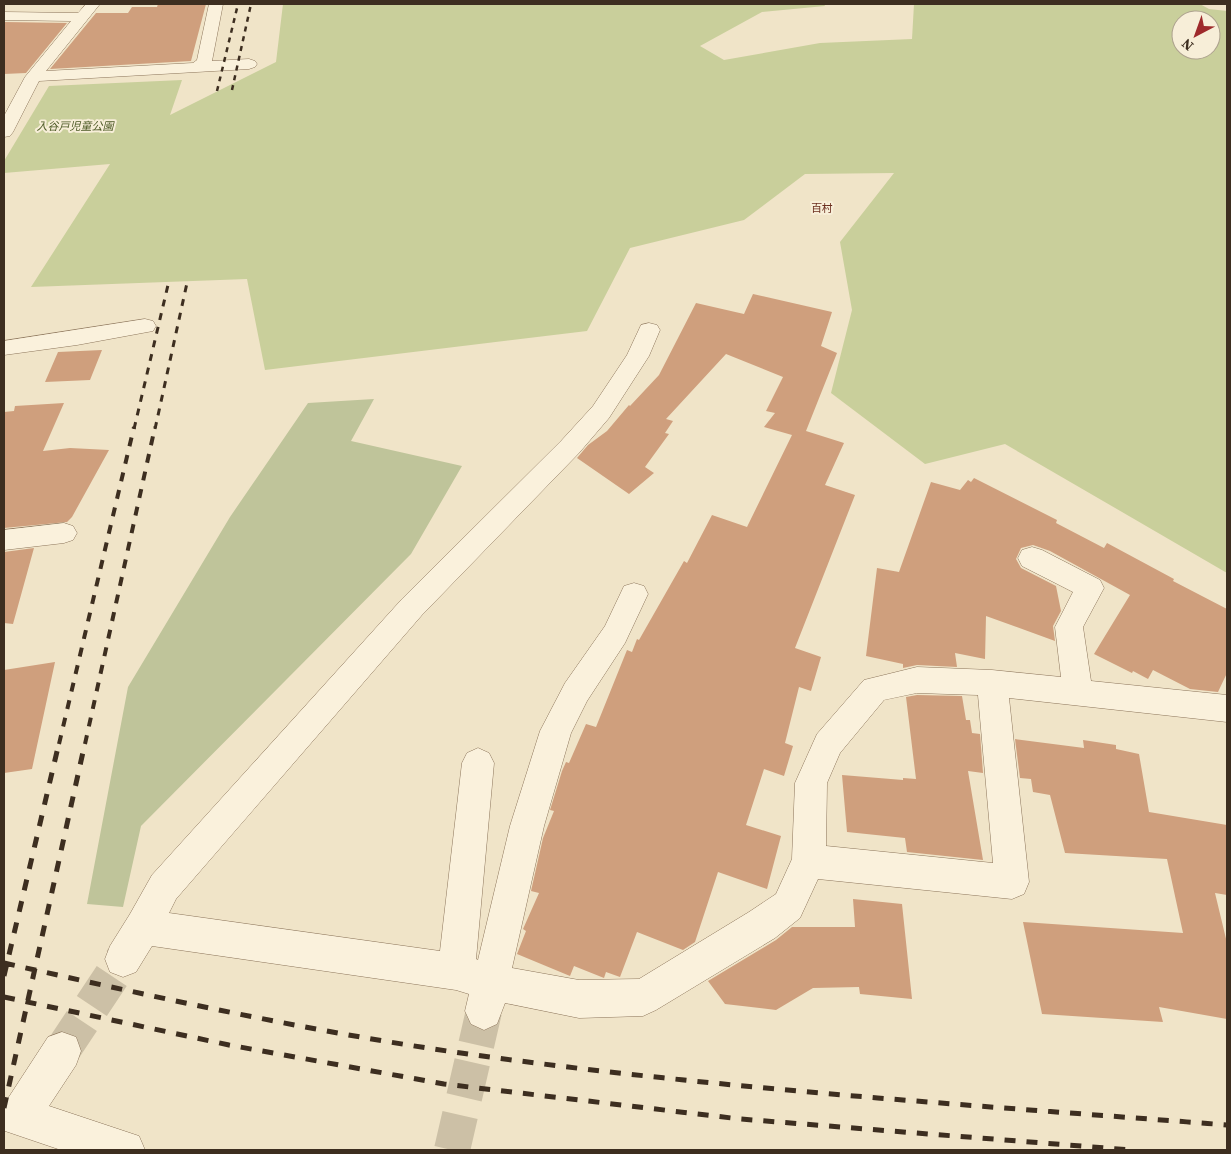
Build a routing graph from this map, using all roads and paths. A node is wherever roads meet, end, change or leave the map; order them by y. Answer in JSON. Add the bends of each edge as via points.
{"nodes":[{"id":1,"x":93,"y":4,"type":"edge"},
{"id":2,"x":216,"y":4,"type":"edge"},
{"id":3,"x":4,"y":16,"type":"edge"},
{"id":4,"x":82,"y":16,"type":"junction"},
{"id":5,"x":249,"y":64,"type":"dead end"},
{"id":6,"x":197,"y":67,"type":"junction"},
{"id":7,"x":33,"y":77,"type":"junction"},
{"id":8,"x":4,"y":132,"type":"edge"},
{"id":9,"x":145,"y":326,"type":"dead end"},
{"id":10,"x":649,"y":330,"type":"dead end"},
{"id":11,"x":4,"y":348,"type":"edge"},
{"id":12,"x":64,"y":533,"type":"dead end"},
{"id":13,"x":4,"y":540,"type":"edge"},
{"id":14,"x":1032,"y":558,"type":"dead end"},
{"id":15,"x":634,"y":594,"type":"dead end"},
{"id":16,"x":992,"y":684,"type":"junction"},
{"id":17,"x":1078,"y":692,"type":"junction"},
{"id":18,"x":1227,"y":709,"type":"edge"},
{"id":19,"x":478,"y":763,"type":"dead end"},
{"id":20,"x":809,"y":861,"type":"junction"},
{"id":21,"x":143,"y":927,"type":"junction"},
{"id":22,"x":123,"y":959,"type":"tunnel mouth"},
{"id":23,"x":456,"y":972,"type":"junction"},
{"id":24,"x":487,"y":996,"type":"junction"},
{"id":25,"x":62,"y":1051,"type":"tunnel mouth"},
{"id":26,"x":125,"y":1150,"type":"edge"}],
"edges":[{"from":1,"to":4,"type":"street"},
{"from":2,"to":6,"type":"street","via":[[204,62]]},
{"from":3,"to":4,"type":"street"},
{"from":4,"to":7,"type":"street"},
{"from":5,"to":6,"type":"street"},
{"from":6,"to":7,"type":"street"},
{"from":7,"to":8,"type":"street"},
{"from":9,"to":11,"type":"street"},
{"from":10,"to":21,"type":"street","via":[[638,356],[601,412],[412,607],[170,879]]},
{"from":12,"to":13,"type":"street"},
{"from":14,"to":17,"type":"street","via":[[1090,588],[1070,626]]},
{"from":15,"to":24,"type":"street","via":[[615,634],[576,692],[556,731],[527,826]]},
{"from":16,"to":17,"type":"street"},
{"from":16,"to":20,"type":"street","via":[[917,680],[874,689],[828,744],[811,783]]},
{"from":16,"to":20,"type":"street","via":[[1012,882]]},
{"from":17,"to":18,"type":"street"},
{"from":19,"to":23,"type":"street"},
{"from":20,"to":24,"type":"street","via":[[788,906],[643,997]]},
{"from":21,"to":22,"type":"street"},
{"from":21,"to":23,"type":"street"},
{"from":23,"to":24,"type":"street"},
{"from":25,"to":26,"type":"street","via":[[19,1117]]}]}
